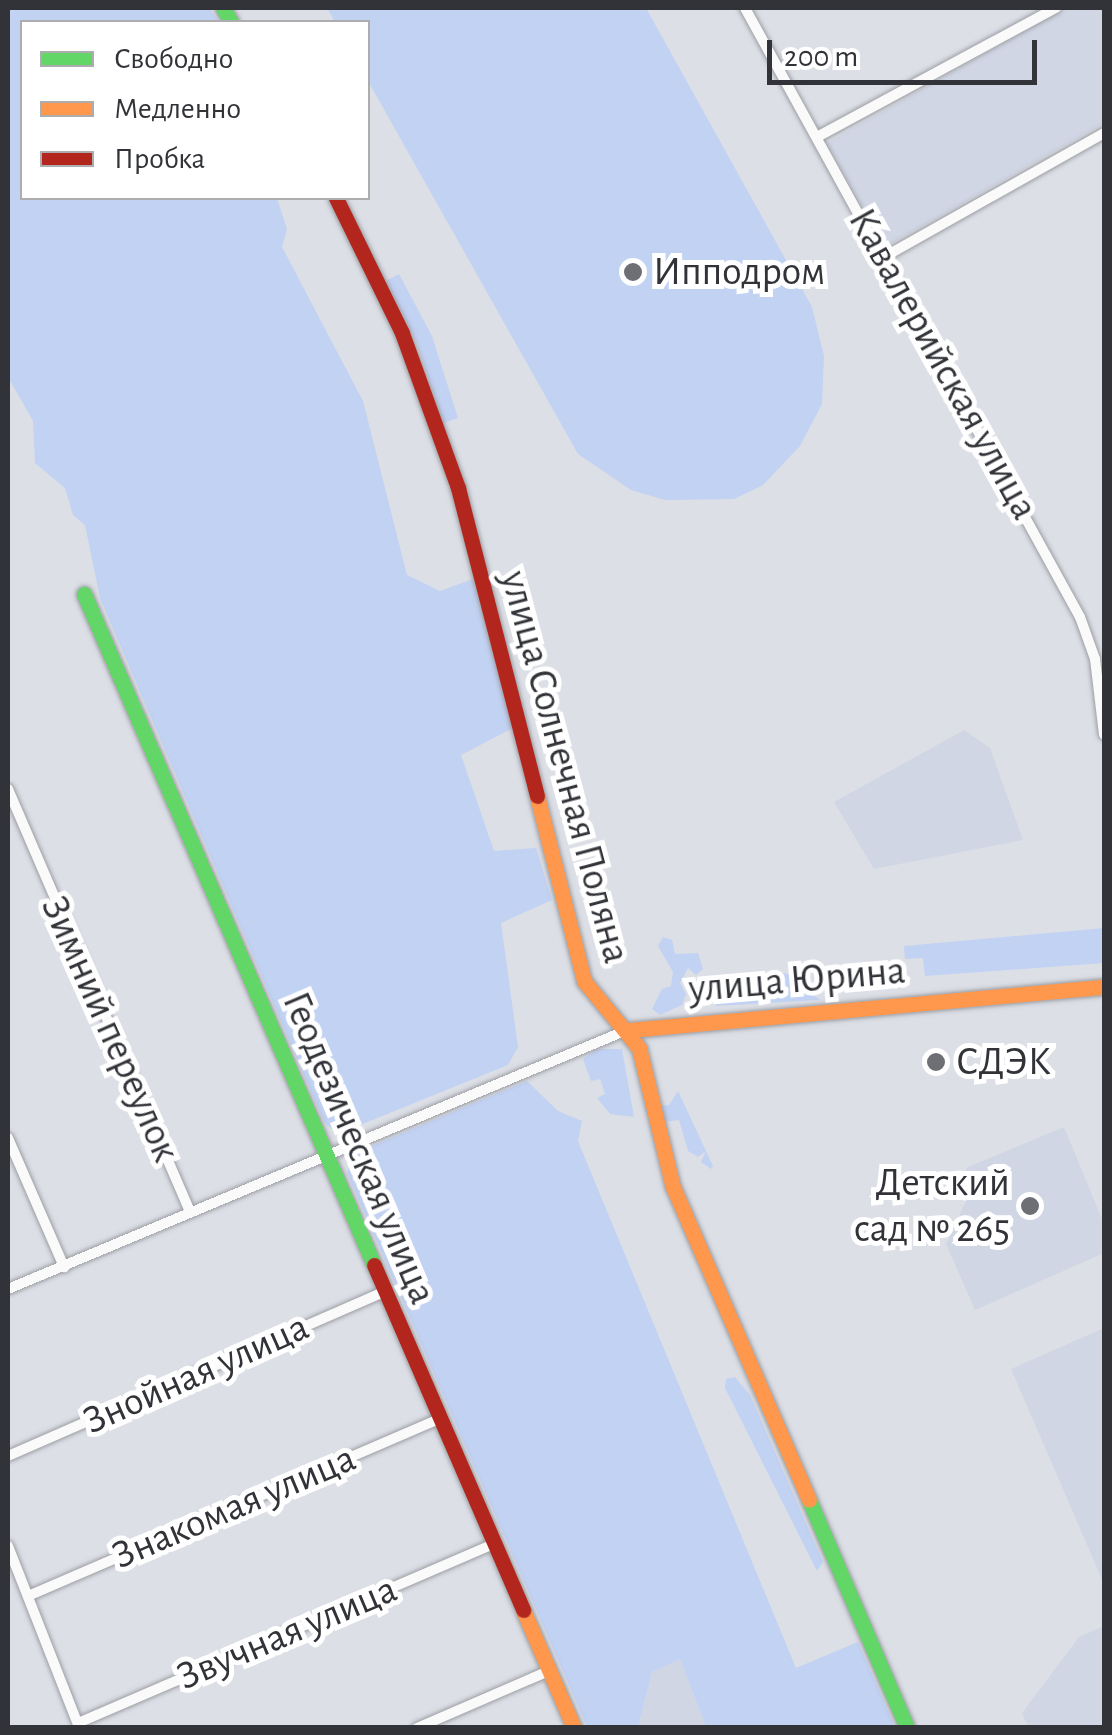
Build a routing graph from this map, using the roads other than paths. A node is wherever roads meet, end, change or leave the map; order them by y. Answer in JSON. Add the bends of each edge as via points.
{"nodes":[{"id":1,"x":745,"y":8,"type":"edge"},
{"id":2,"x":1056,"y":8,"type":"edge"},
{"id":3,"x":1104,"y":133,"type":"edge"},
{"id":4,"x":817,"y":136,"type":"junction"},
{"id":5,"x":337,"y":200,"type":"edge"},
{"id":6,"x":884,"y":257,"type":"junction"},
{"id":7,"x":84,"y":594,"type":"dead end"},
{"id":8,"x":1104,"y":734,"type":"edge"},
{"id":9,"x":8,"y":789,"type":"edge"},
{"id":10,"x":1104,"y":987,"type":"edge"},
{"id":11,"x":628,"y":1030,"type":"junction"},
{"id":12,"x":8,"y":1138,"type":"edge"},
{"id":13,"x":328,"y":1156,"type":"junction"},
{"id":14,"x":190,"y":1212,"type":"junction"},
{"id":15,"x":64,"y":1267,"type":"junction"},
{"id":16,"x":8,"y":1289,"type":"edge"},
{"id":17,"x":385,"y":1291,"type":"junction"},
{"id":18,"x":441,"y":1418,"type":"junction"},
{"id":19,"x":8,"y":1456,"type":"edge"},
{"id":20,"x":496,"y":1543,"type":"junction"},
{"id":21,"x":8,"y":1546,"type":"edge"},
{"id":22,"x":28,"y":1596,"type":"junction"},
{"id":23,"x":549,"y":1671,"type":"junction"},
{"id":24,"x":78,"y":1725,"type":"edge"},
{"id":25,"x":417,"y":1728,"type":"edge"},
{"id":26,"x":574,"y":1728,"type":"edge"},
{"id":27,"x":907,"y":1728,"type":"edge"}],
"edges":[{"from":1,"to":4,"type":"street","name":"Кавалерийская улица"},
{"from":2,"to":4,"type":"street"},
{"from":3,"to":6,"type":"street"},
{"from":4,"to":6,"type":"street","name":"Кавалерийская улица"},
{"from":5,"to":11,"type":"street","name":"улица Солнечная Поляна","via":[[402,332],[458,488],[584,981]]},
{"from":6,"to":8,"type":"street","name":"Кавалерийская улица","via":[[1080,617],[1095,660]]},
{"from":7,"to":13,"type":"street","name":"Геодезическая улица"},
{"from":9,"to":14,"type":"street","name":"Зимний переулок"},
{"from":10,"to":11,"type":"street","name":"улица Юрина"},
{"from":11,"to":13,"type":"street","name":"улица Юрина"},
{"from":11,"to":27,"type":"street","name":"улица Солнечная Поляна","via":[[639,1048],[653,1124],[680,1204]]},
{"from":12,"to":15,"type":"street"},
{"from":13,"to":14,"type":"street","name":"улица Юрина"},
{"from":13,"to":17,"type":"street","name":"Геодезическая улица"},
{"from":14,"to":15,"type":"street","name":"улица Юрина"},
{"from":15,"to":16,"type":"street","name":"улица Юрина"},
{"from":17,"to":18,"type":"street","name":"Геодезическая улица"},
{"from":17,"to":19,"type":"street","name":"Знойная улица"},
{"from":18,"to":20,"type":"street","name":"Геодезическая улица"},
{"from":18,"to":22,"type":"street","name":"Знакомая улица"},
{"from":20,"to":23,"type":"street","name":"Геодезическая улица"},
{"from":20,"to":24,"type":"street","name":"Звучная улица"},
{"from":21,"to":22,"type":"street"},
{"from":22,"to":24,"type":"street"},
{"from":23,"to":25,"type":"street"},
{"from":23,"to":26,"type":"street","name":"Геодезическая улица"}]}
